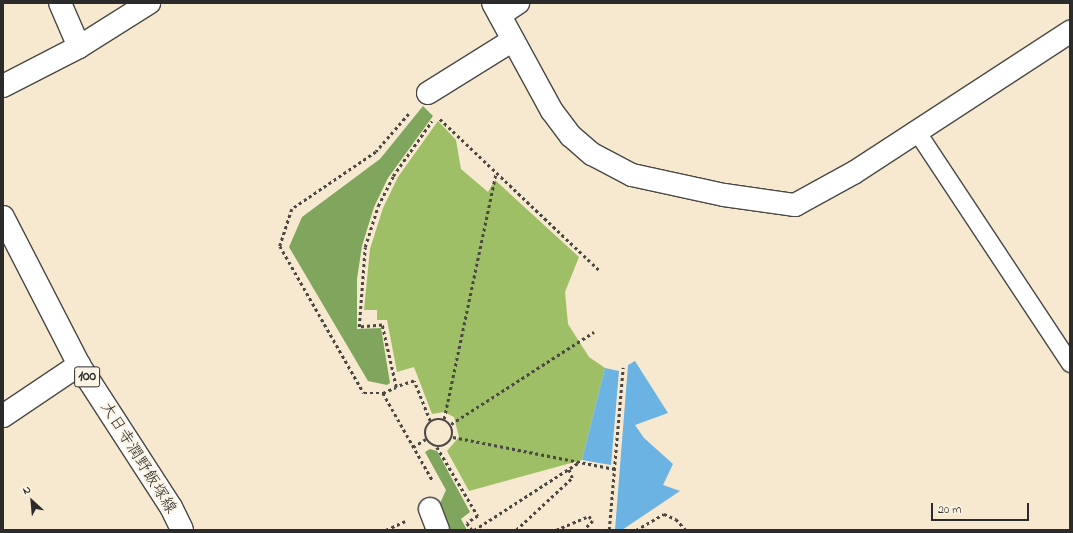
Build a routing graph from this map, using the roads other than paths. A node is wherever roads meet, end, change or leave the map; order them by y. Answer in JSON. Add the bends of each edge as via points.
{"nodes":[{"id":1,"x":60,"y":3,"type":"edge"},
{"id":2,"x":149,"y":3,"type":"edge"},
{"id":3,"x":518,"y":3,"type":"edge"},
{"id":4,"x":496,"y":9,"type":"edge"},
{"id":5,"x":1070,"y":32,"type":"edge"},
{"id":6,"x":513,"y":40,"type":"junction"},
{"id":7,"x":79,"y":47,"type":"junction"},
{"id":8,"x":3,"y":86,"type":"edge"},
{"id":9,"x":428,"y":93,"type":"road end"},
{"id":10,"x":917,"y":132,"type":"junction"},
{"id":11,"x":3,"y":217,"type":"edge"},
{"id":12,"x":1070,"y":363,"type":"edge"},
{"id":13,"x":79,"y":365,"type":"junction"},
{"id":14,"x":3,"y":416,"type":"edge"},
{"id":15,"x":430,"y":509,"type":"road end"},
{"id":16,"x":182,"y":530,"type":"edge"},
{"id":17,"x":438,"y":530,"type":"edge"}],
"edges":[{"from":1,"to":7,"type":"street"},
{"from":2,"to":7,"type":"street"},
{"from":3,"to":4,"type":"street"},
{"from":4,"to":6,"type":"street"},
{"from":5,"to":10,"type":"street"},
{"from":6,"to":9,"type":"street"},
{"from":6,"to":10,"type":"street","via":[[552,111],[571,136],[592,154],[632,174],[724,196],[801,203]]},
{"from":7,"to":8,"type":"street"},
{"from":10,"to":12,"type":"lane"},
{"from":11,"to":13,"type":"street","name":"大日寺潤野飯塚線","number":"100"},
{"from":13,"to":14,"type":"street"},
{"from":13,"to":16,"type":"street","name":"大日寺潤野飯塚線","number":"100","via":[[171,507]]},
{"from":15,"to":17,"type":"street"}]}
